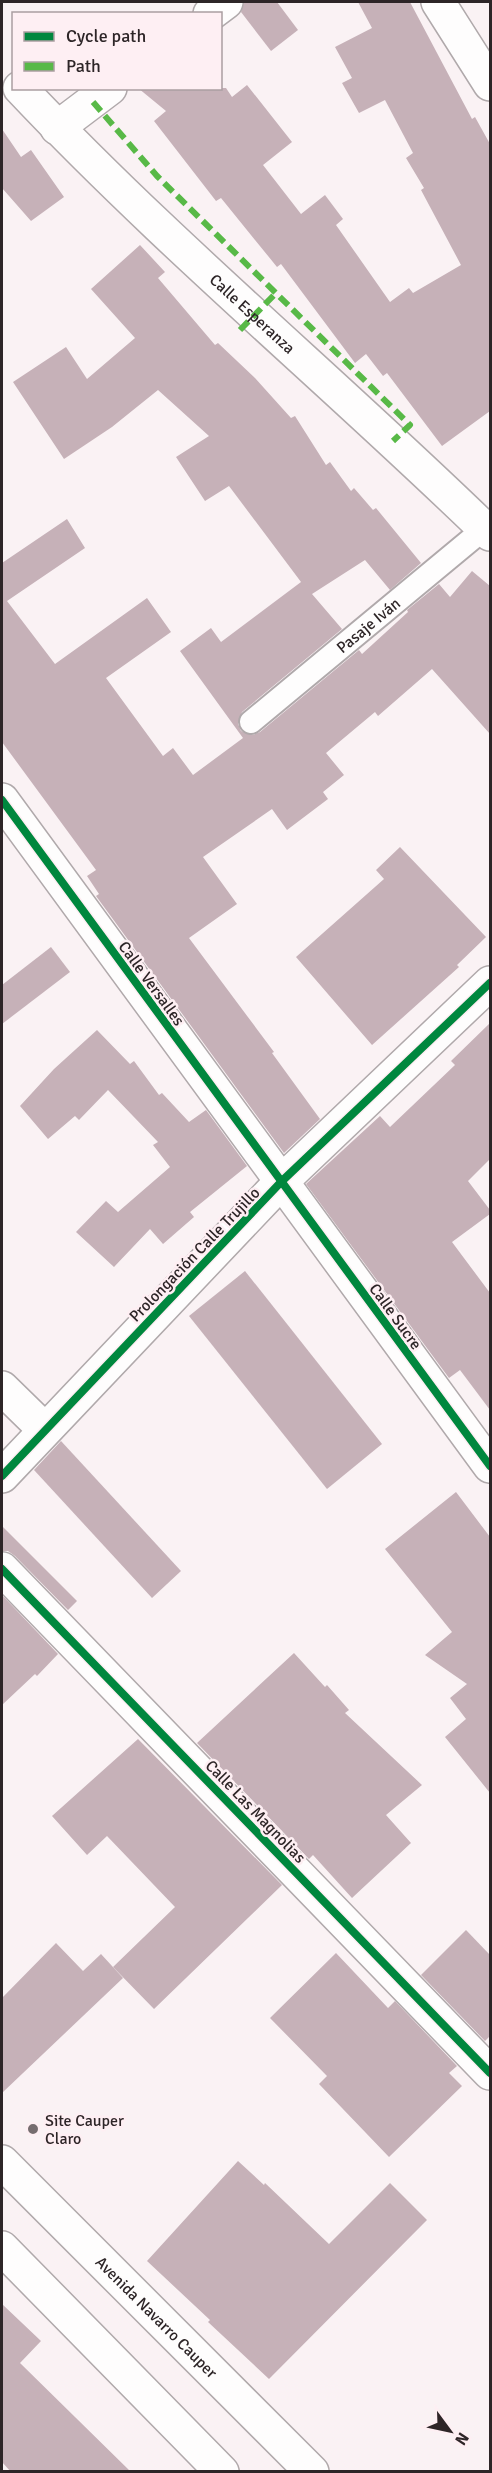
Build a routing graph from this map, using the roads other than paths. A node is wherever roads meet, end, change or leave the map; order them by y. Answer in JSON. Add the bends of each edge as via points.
{"nodes":[{"id":1,"x":226,"y":2,"type":"edge"},
{"id":2,"x":438,"y":2,"type":"edge"},
{"id":3,"x":213,"y":12,"type":"edge"},
{"id":4,"x":490,"y":84,"type":"edge"},
{"id":5,"x":22,"y":90,"type":"edge"},
{"id":6,"x":107,"y":90,"type":"edge"},
{"id":7,"x":57,"y":128,"type":"junction"},
{"id":8,"x":488,"y":531,"type":"edge"},
{"id":9,"x":251,"y":722,"type":"dead end"},
{"id":10,"x":2,"y":800,"type":"edge"},
{"id":11,"x":490,"y":983,"type":"edge"},
{"id":12,"x":280,"y":1182,"type":"junction"},
{"id":13,"x":2,"y":1388,"type":"edge"},
{"id":14,"x":45,"y":1430,"type":"junction"},
{"id":15,"x":490,"y":1466,"type":"edge"},
{"id":16,"x":2,"y":1476,"type":"edge"},
{"id":17,"x":2,"y":1569,"type":"edge"},
{"id":18,"x":490,"y":2073,"type":"edge"},
{"id":19,"x":2,"y":2162,"type":"edge"},
{"id":20,"x":2,"y":2248,"type":"edge"},
{"id":21,"x":222,"y":2472,"type":"edge"},
{"id":22,"x":312,"y":2472,"type":"edge"}],
"edges":[{"from":1,"to":3,"type":"street"},
{"from":2,"to":4,"type":"street"},
{"from":5,"to":7,"type":"street","name":"Calle Esperanza"},
{"from":6,"to":7,"type":"street"},
{"from":7,"to":8,"type":"street","name":"Calle Esperanza"},
{"from":8,"to":9,"type":"lane","name":"Pasaje Iván"},
{"from":10,"to":12,"type":"street","name":"Calle Versalles"},
{"from":11,"to":12,"type":"street","name":"Prolongación Calle Trujillo"},
{"from":12,"to":14,"type":"street","name":"Prolongación Calle Trujillo"},
{"from":12,"to":15,"type":"street","name":"Calle Sucre"},
{"from":13,"to":14,"type":"street"},
{"from":14,"to":16,"type":"street","name":"Prolongación Calle Trujillo"},
{"from":17,"to":18,"type":"street","name":"Calle Las Magnolias"},
{"from":19,"to":22,"type":"street","name":"Avenida Navarro Cauper"},
{"from":20,"to":21,"type":"street"}]}
